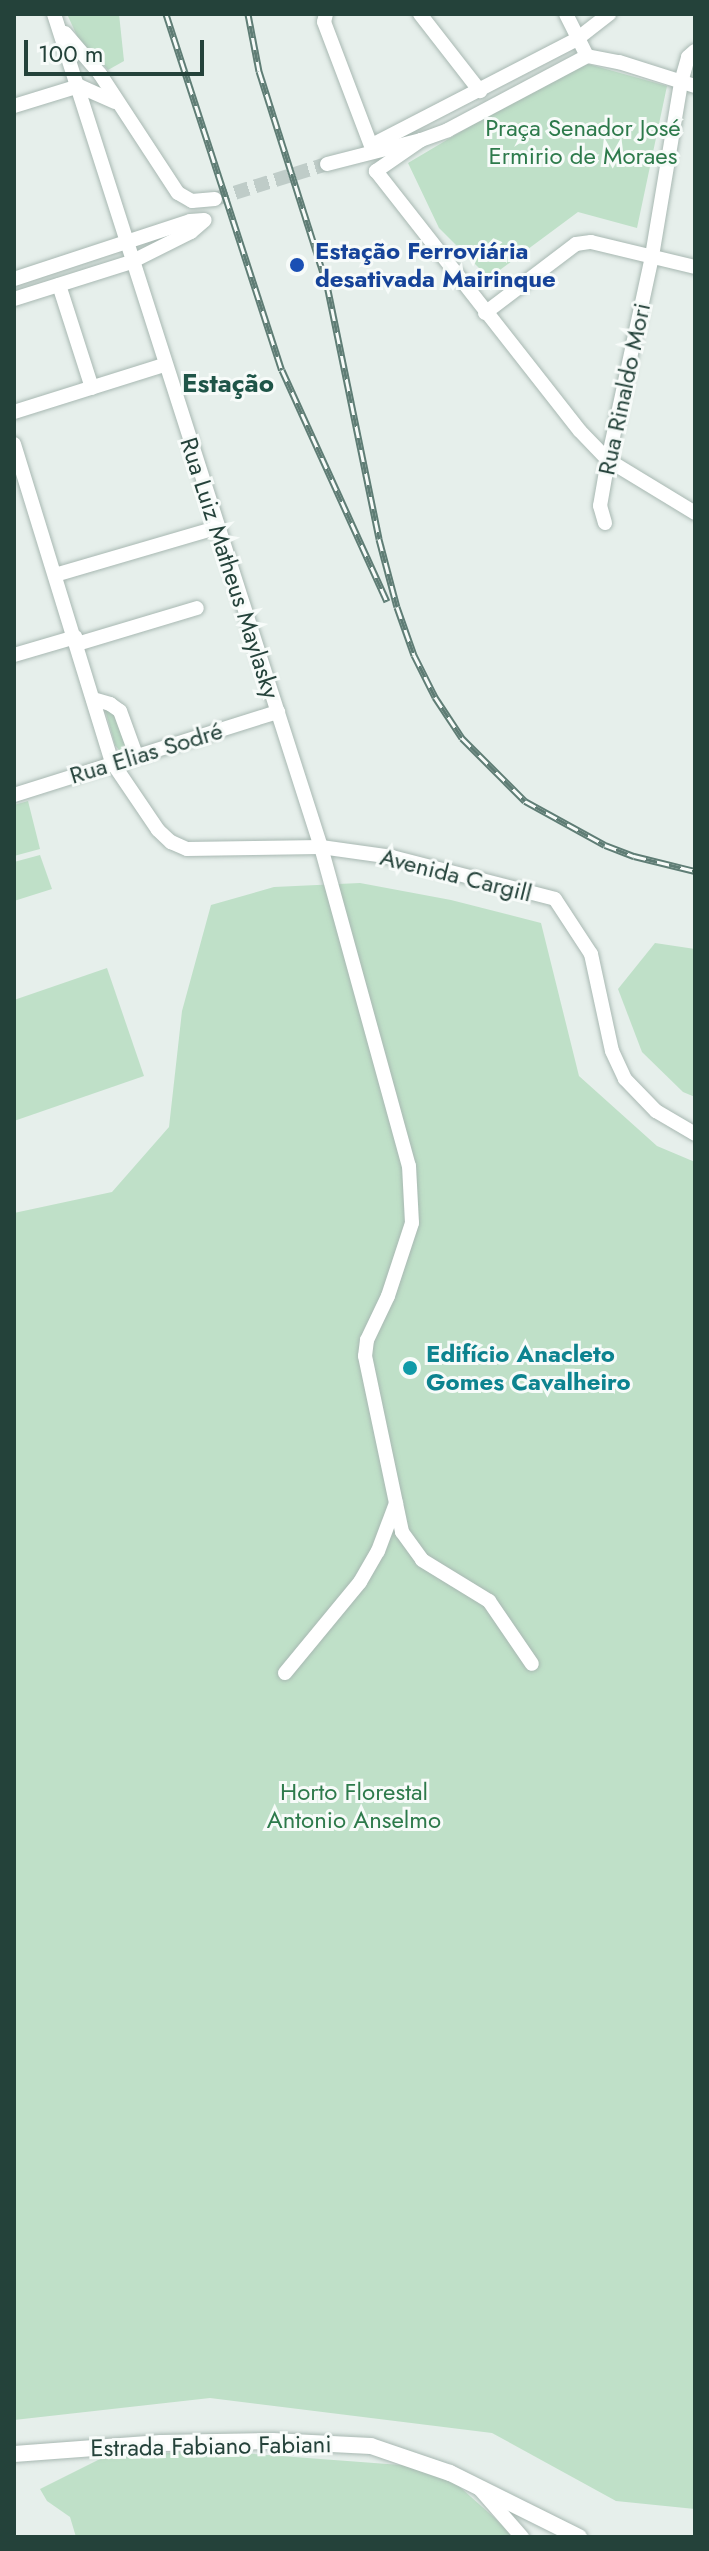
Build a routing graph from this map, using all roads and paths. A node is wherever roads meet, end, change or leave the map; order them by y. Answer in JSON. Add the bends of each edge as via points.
{"nodes":[{"id":1,"x":326,"y":14,"type":"edge"},
{"id":2,"x":420,"y":14,"type":"edge"},
{"id":3,"x":566,"y":14,"type":"edge"},
{"id":4,"x":609,"y":14,"type":"edge"},
{"id":5,"x":57,"y":21,"type":"edge"},
{"id":6,"x":577,"y":39,"type":"junction"},
{"id":7,"x":695,"y":51,"type":"edge"},
{"id":8,"x":587,"y":56,"type":"junction"},
{"id":9,"x":688,"y":84,"type":"edge"},
{"id":10,"x":79,"y":86,"type":"junction"},
{"id":11,"x":480,"y":91,"type":"junction"},
{"id":12,"x":117,"y":103,"type":"junction"},
{"id":13,"x":14,"y":106,"type":"edge"},
{"id":14,"x":421,"y":140,"type":"junction"},
{"id":15,"x":370,"y":150,"type":"junction"},
{"id":16,"x":327,"y":164,"type":"tunnel mouth"},
{"id":17,"x":215,"y":199,"type":"tunnel mouth"},
{"id":18,"x":125,"y":244,"type":"junction"},
{"id":19,"x":652,"y":256,"type":"junction"},
{"id":20,"x":131,"y":262,"type":"junction"},
{"id":21,"x":695,"y":267,"type":"edge"},
{"id":22,"x":14,"y":279,"type":"edge"},
{"id":23,"x":59,"y":285,"type":"junction"},
{"id":24,"x":14,"y":299,"type":"edge"},
{"id":25,"x":485,"y":313,"type":"junction"},
{"id":26,"x":164,"y":365,"type":"junction"},
{"id":27,"x":92,"y":388,"type":"junction"},
{"id":28,"x":14,"y":412,"type":"edge"},
{"id":29,"x":14,"y":444,"type":"edge"},
{"id":30,"x":608,"y":460,"type":"junction"},
{"id":31,"x":19,"y":474,"type":"edge"},
{"id":32,"x":695,"y":513,"type":"edge"},
{"id":33,"x":605,"y":523,"type":"dead end"},
{"id":34,"x":216,"y":528,"type":"junction"},
{"id":35,"x":55,"y":575,"type":"junction"},
{"id":36,"x":197,"y":608,"type":"dead end"},
{"id":37,"x":76,"y":641,"type":"junction"},
{"id":38,"x":14,"y":655,"type":"edge"},
{"id":39,"x":93,"y":699,"type":"junction"},
{"id":40,"x":278,"y":712,"type":"junction"},
{"id":41,"x":136,"y":755,"type":"junction"},
{"id":42,"x":112,"y":762,"type":"junction"},
{"id":43,"x":14,"y":795,"type":"edge"},
{"id":44,"x":321,"y":847,"type":"junction"},
{"id":45,"x":695,"y":1134,"type":"edge"},
{"id":46,"x":396,"y":1503,"type":"junction"},
{"id":47,"x":532,"y":1664,"type":"dead end"},
{"id":48,"x":285,"y":1673,"type":"dead end"},
{"id":49,"x":14,"y":2454,"type":"edge"},
{"id":50,"x":478,"y":2486,"type":"junction"},
{"id":51,"x":522,"y":2537,"type":"edge"},
{"id":52,"x":579,"y":2537,"type":"edge"}],
"edges":[{"from":1,"to":15,"type":"street","via":[[324,22]]},
{"from":2,"to":11,"type":"street"},
{"from":3,"to":6,"type":"street"},
{"from":4,"to":6,"type":"street"},
{"from":5,"to":10,"type":"street","name":"Rua Luiz Matheus Maylasky"},
{"from":5,"to":12,"type":"street"},
{"from":6,"to":8,"type":"street"},
{"from":6,"to":11,"type":"street"},
{"from":7,"to":9,"type":"street","name":"Rua Rinaldo Mori","via":[[688,57]]},
{"from":8,"to":9,"type":"street"},
{"from":8,"to":14,"type":"street"},
{"from":9,"to":19,"type":"street","name":"Rua Rinaldo Mori"},
{"from":10,"to":12,"type":"street"},
{"from":10,"to":13,"type":"street"},
{"from":10,"to":18,"type":"street","name":"Rua Luiz Matheus Maylasky"},
{"from":11,"to":15,"type":"street"},
{"from":12,"to":17,"type":"street","via":[[178,193],[192,201]]},
{"from":14,"to":15,"type":"street"},
{"from":14,"to":25,"type":"street","via":[[376,171]]},
{"from":15,"to":16,"type":"street"},
{"from":18,"to":20,"type":"street","name":"Rua Luiz Matheus Maylasky"},
{"from":18,"to":20,"type":"street","via":[[205,220]]},
{"from":18,"to":22,"type":"street"},
{"from":19,"to":21,"type":"street"},
{"from":19,"to":25,"type":"street","via":[[591,242],[576,244]]},
{"from":19,"to":30,"type":"street","name":"Rua Rinaldo Mori"},
{"from":20,"to":23,"type":"street"},
{"from":20,"to":26,"type":"street","name":"Rua Luiz Matheus Maylasky"},
{"from":23,"to":24,"type":"street"},
{"from":23,"to":27,"type":"street"},
{"from":25,"to":30,"type":"street"},
{"from":26,"to":27,"type":"street"},
{"from":26,"to":34,"type":"street","name":"Rua Luiz Matheus Maylasky"},
{"from":27,"to":28,"type":"street"},
{"from":29,"to":31,"type":"street","name":"Avenida Cargill"},
{"from":30,"to":32,"type":"street"},
{"from":30,"to":33,"type":"street","name":"Rua Rinaldo Mori","via":[[600,506]]},
{"from":31,"to":35,"type":"street","name":"Avenida Cargill"},
{"from":34,"to":35,"type":"street"},
{"from":34,"to":40,"type":"street","name":"Rua Luiz Matheus Maylasky"},
{"from":35,"to":37,"type":"street","name":"Avenida Cargill"},
{"from":36,"to":37,"type":"street"},
{"from":37,"to":38,"type":"street"},
{"from":37,"to":39,"type":"street","name":"Avenida Cargill"},
{"from":39,"to":41,"type":"street","via":[[117,707]]},
{"from":39,"to":42,"type":"street","name":"Avenida Cargill"},
{"from":40,"to":41,"type":"street","name":"Rua Elias Sodré"},
{"from":40,"to":44,"type":"street","name":"Rua Luiz Matheus Maylasky"},
{"from":41,"to":42,"type":"street","name":"Rua Elias Sodré"},
{"from":42,"to":43,"type":"street","name":"Rua Elias Sodré"},
{"from":42,"to":44,"type":"street","name":"Avenida Cargill","via":[[158,830],[187,849]]},
{"from":44,"to":45,"type":"street","name":"Avenida Cargill","via":[[392,857],[555,899],[591,954],[612,1051],[625,1079],[656,1111]]},
{"from":44,"to":46,"type":"street","name":"Rua Luiz Matheus Maylasky","via":[[409,1166],[412,1223],[365,1356]]},
{"from":46,"to":47,"type":"street","name":"Rua Luiz Matheus Maylasky","via":[[411,1547],[422,1560],[489,1601]]},
{"from":46,"to":48,"type":"street","via":[[360,1582]]},
{"from":49,"to":50,"type":"street","name":"Estrada Fabiano Fabiani","via":[[161,2443],[322,2441],[412,2457]]},
{"from":50,"to":51,"type":"street"},
{"from":50,"to":52,"type":"street","name":"Estrada Fabiano Fabiani"}]}
